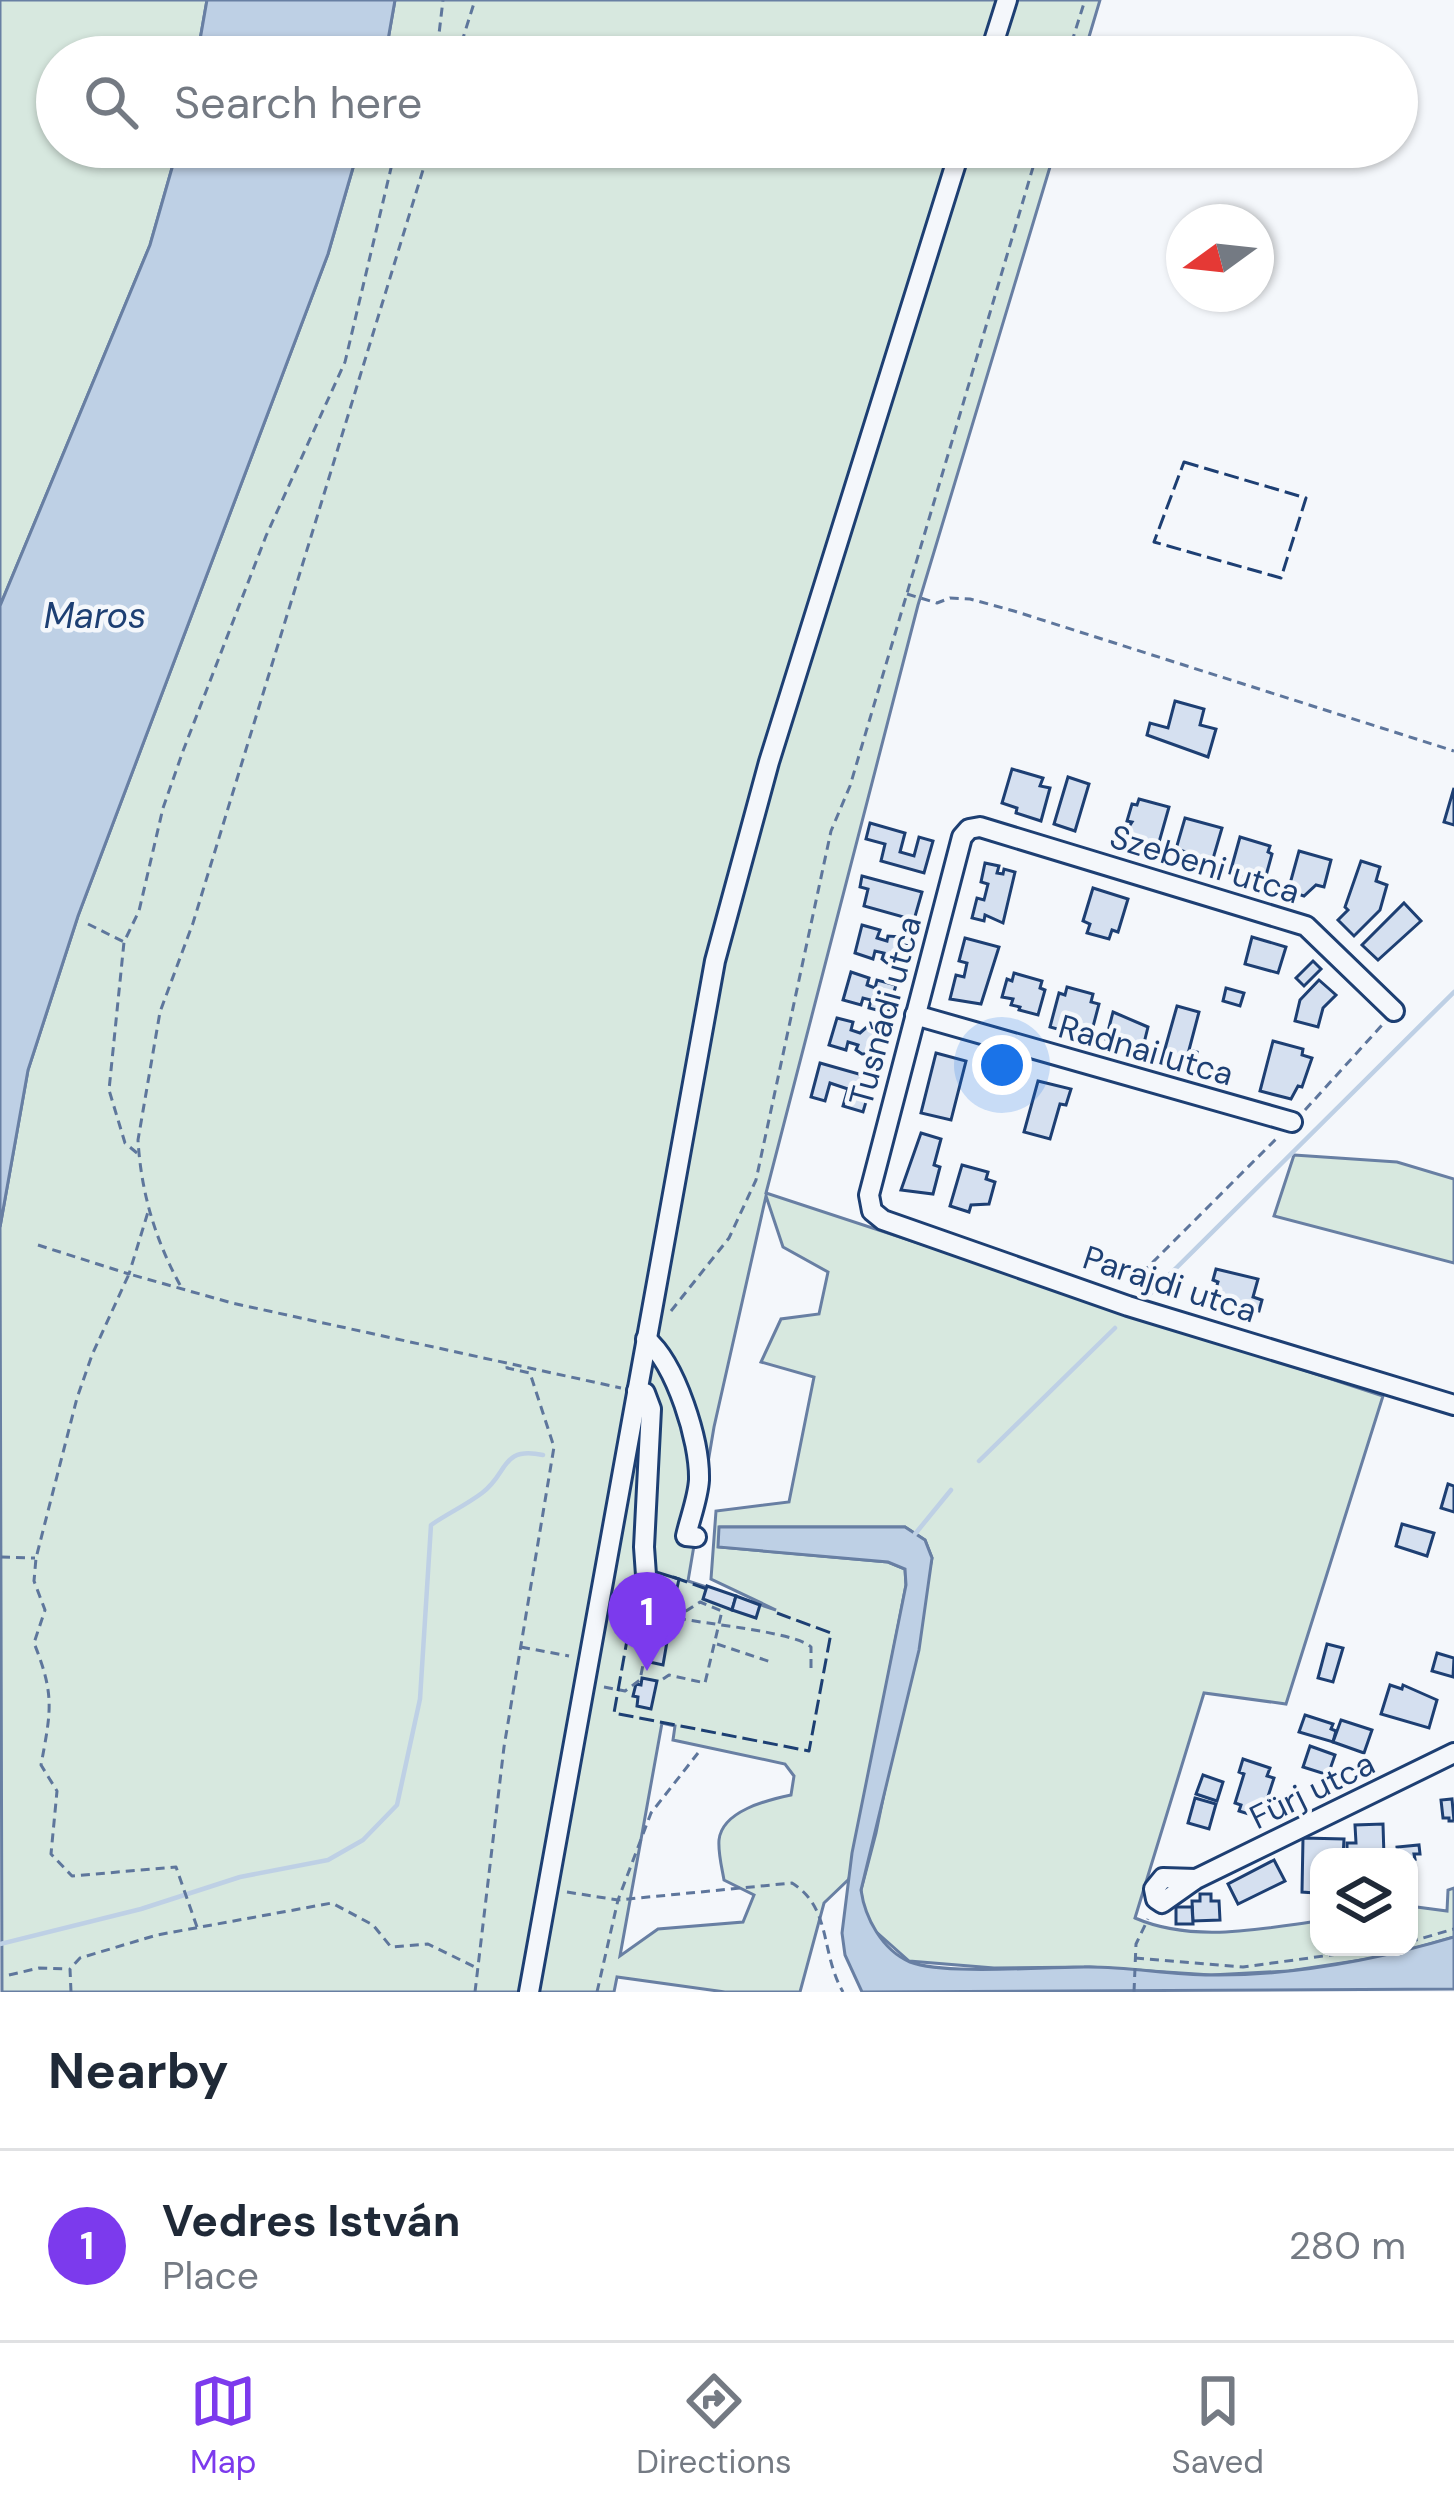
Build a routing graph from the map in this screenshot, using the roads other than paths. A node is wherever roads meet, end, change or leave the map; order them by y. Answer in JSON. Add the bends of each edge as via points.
{"nodes":[{"id":1,"x":1007,"y":0,"type":"edge"},
{"id":2,"x":996,"y":36,"type":"edge"},
{"id":3,"x":954,"y":168,"type":"edge"},
{"id":4,"x":969,"y":829,"type":"joint"},
{"id":5,"x":1394,"y":1011,"type":"road end"},
{"id":6,"x":915,"y":1015,"type":"junction"},
{"id":7,"x":1292,"y":1123,"type":"road end"},
{"id":8,"x":872,"y":1210,"type":"joint"},
{"id":9,"x":646,"y":1340,"type":"junction"},
{"id":10,"x":637,"y":1391,"type":"junction"},
{"id":11,"x":1454,"y":1405,"type":"edge"},
{"id":12,"x":696,"y":1537,"type":"dead end"},
{"id":13,"x":660,"y":1613,"type":"road end"},
{"id":14,"x":1454,"y":1753,"type":"edge"},
{"id":15,"x":1162,"y":1903,"type":"road end"},
{"id":16,"x":529,"y":1992,"type":"edge"}],
"edges":[{"from":1,"to":2,"type":"street"},
{"from":3,"to":9,"type":"street","via":[[743,848]]},
{"from":4,"to":5,"type":"street","name":"Szebeni utca","via":[[1306,926]]},
{"from":4,"to":6,"type":"street","name":"Tusnádi utca"},
{"from":6,"to":7,"type":"street","name":"Radnai utca"},
{"from":6,"to":8,"type":"street","name":"Tusnádi utca","via":[[868,1195]]},
{"from":8,"to":11,"type":"street","name":"Parajdi utca","via":[[1128,1306]]},
{"from":9,"to":10,"type":"street"},
{"from":9,"to":12,"type":"street","via":[[666,1362],[688,1425],[699,1480],[686,1536]]},
{"from":10,"to":13,"type":"street","via":[[651,1409],[644,1547],[647,1589]]},
{"from":10,"to":16,"type":"street"},
{"from":14,"to":15,"type":"street","name":"Fürj utca"}]}
